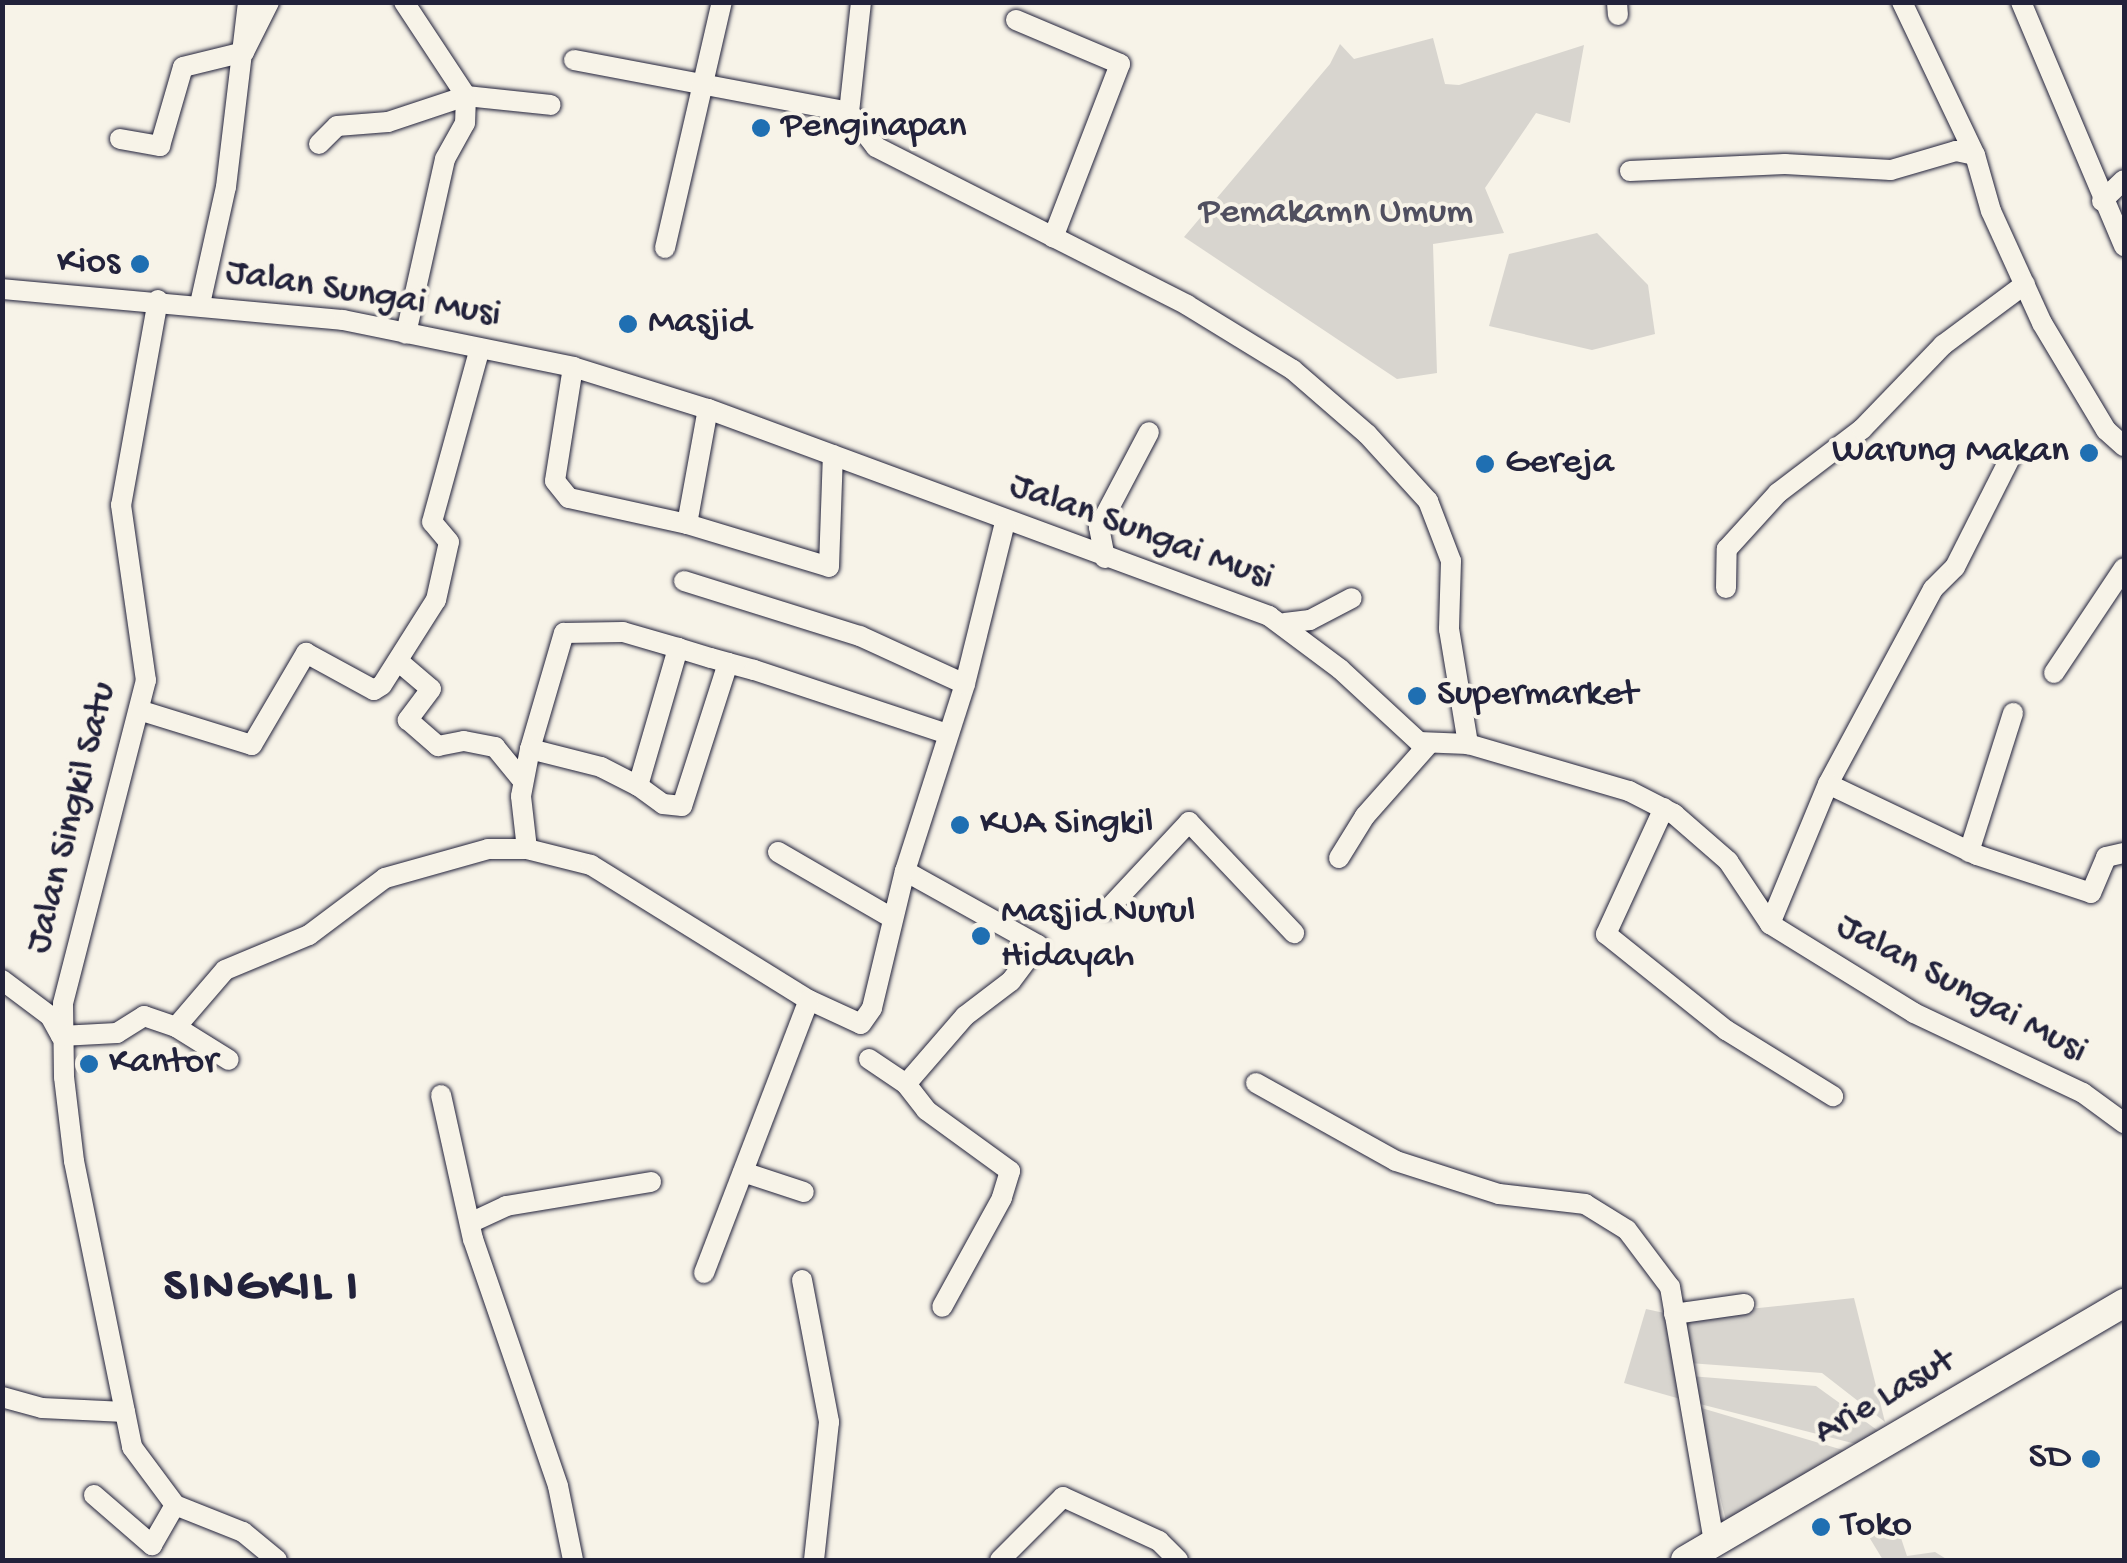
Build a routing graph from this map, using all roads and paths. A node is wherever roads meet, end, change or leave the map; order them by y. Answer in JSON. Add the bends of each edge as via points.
{"nodes":[{"id":1,"x":248,"y":2,"type":"edge"},
{"id":2,"x":269,"y":2,"type":"edge"},
{"id":3,"x":404,"y":2,"type":"edge"},
{"id":4,"x":722,"y":2,"type":"edge"},
{"id":5,"x":861,"y":2,"type":"edge"},
{"id":6,"x":1902,"y":2,"type":"edge"},
{"id":7,"x":2021,"y":2,"type":"edge"},
{"id":8,"x":1016,"y":20,"type":"dead end"},
{"id":9,"x":244,"y":52,"type":"junction"},
{"id":10,"x":574,"y":60,"type":"dead end"},
{"id":11,"x":704,"y":83,"type":"junction"},
{"id":12,"x":466,"y":96,"type":"junction"},
{"id":13,"x":551,"y":104,"type":"dead end"},
{"id":14,"x":849,"y":112,"type":"junction"},
{"id":15,"x":120,"y":139,"type":"dead end"},
{"id":16,"x":319,"y":144,"type":"dead end"},
{"id":17,"x":1975,"y":155,"type":"junction"},
{"id":18,"x":1630,"y":171,"type":"dead end"},
{"id":19,"x":2124,"y":180,"type":"edge"},
{"id":20,"x":2102,"y":201,"type":"junction"},
{"id":21,"x":1053,"y":238,"type":"junction"},
{"id":22,"x":2124,"y":246,"type":"edge"},
{"id":23,"x":665,"y":248,"type":"dead end"},
{"id":24,"x":2026,"y":284,"type":"junction"},
{"id":25,"x":2,"y":289,"type":"edge"},
{"id":26,"x":158,"y":300,"type":"junction"},
{"id":27,"x":200,"y":304,"type":"junction"},
{"id":28,"x":406,"y":334,"type":"junction"},
{"id":29,"x":480,"y":348,"type":"junction"},
{"id":30,"x":573,"y":367,"type":"junction"},
{"id":31,"x":708,"y":409,"type":"junction"},
{"id":32,"x":1149,"y":432,"type":"dead end"},
{"id":33,"x":2124,"y":446,"type":"edge"},
{"id":34,"x":834,"y":456,"type":"junction"},
{"id":35,"x":2011,"y":456,"type":"dead end"},
{"id":36,"x":1005,"y":522,"type":"junction"},
{"id":37,"x":687,"y":524,"type":"junction"},
{"id":38,"x":1105,"y":558,"type":"junction"},
{"id":39,"x":2124,"y":568,"type":"edge"},
{"id":40,"x":684,"y":582,"type":"dead end"},
{"id":41,"x":1726,"y":588,"type":"dead end"},
{"id":42,"x":1352,"y":598,"type":"dead end"},
{"id":43,"x":1285,"y":623,"type":"junction"},
{"id":44,"x":678,"y":648,"type":"junction"},
{"id":45,"x":398,"y":661,"type":"junction"},
{"id":46,"x":728,"y":662,"type":"junction"},
{"id":47,"x":2054,"y":673,"type":"dead end"},
{"id":48,"x":965,"y":684,"type":"junction"},
{"id":49,"x":142,"y":711,"type":"junction"},
{"id":50,"x":2013,"y":713,"type":"dead end"},
{"id":51,"x":947,"y":734,"type":"junction"},
{"id":52,"x":1429,"y":744,"type":"junction"},
{"id":53,"x":1468,"y":744,"type":"junction"},
{"id":54,"x":530,"y":749,"type":"junction"},
{"id":55,"x":522,"y":780,"type":"junction"},
{"id":56,"x":1828,"y":784,"type":"junction"},
{"id":57,"x":638,"y":786,"type":"junction"},
{"id":58,"x":1664,"y":808,"type":"junction"},
{"id":59,"x":527,"y":849,"type":"junction"},
{"id":60,"x":778,"y":852,"type":"dead end"},
{"id":61,"x":1969,"y":852,"type":"junction"},
{"id":62,"x":2124,"y":853,"type":"edge"},
{"id":63,"x":1339,"y":858,"type":"dead end"},
{"id":64,"x":905,"y":871,"type":"junction"},
{"id":65,"x":1108,"y":909,"type":"dead end"},
{"id":66,"x":892,"y":918,"type":"junction"},
{"id":67,"x":1770,"y":924,"type":"junction"},
{"id":68,"x":1294,"y":933,"type":"dead end"},
{"id":69,"x":2,"y":980,"type":"edge"},
{"id":70,"x":809,"y":1000,"type":"junction"},
{"id":71,"x":176,"y":1027,"type":"junction"},
{"id":72,"x":61,"y":1036,"type":"junction"},
{"id":73,"x":870,"y":1059,"type":"dead end"},
{"id":74,"x":230,"y":1060,"type":"dead end"},
{"id":75,"x":1256,"y":1083,"type":"dead end"},
{"id":76,"x":906,"y":1084,"type":"junction"},
{"id":77,"x":440,"y":1095,"type":"dead end"},
{"id":78,"x":1833,"y":1096,"type":"dead end"},
{"id":79,"x":2124,"y":1123,"type":"edge"},
{"id":80,"x":742,"y":1172,"type":"junction"},
{"id":81,"x":652,"y":1182,"type":"dead end"},
{"id":82,"x":804,"y":1192,"type":"dead end"},
{"id":83,"x":470,"y":1223,"type":"junction"},
{"id":84,"x":704,"y":1272,"type":"dead end"},
{"id":85,"x":802,"y":1280,"type":"dead end"},
{"id":86,"x":1744,"y":1304,"type":"dead end"},
{"id":87,"x":2124,"y":1304,"type":"edge"},
{"id":88,"x":942,"y":1306,"type":"dead end"},
{"id":89,"x":1674,"y":1314,"type":"junction"},
{"id":90,"x":2,"y":1397,"type":"edge"},
{"id":91,"x":125,"y":1412,"type":"junction"},
{"id":92,"x":94,"y":1495,"type":"dead end"},
{"id":93,"x":175,"y":1505,"type":"junction"},
{"id":94,"x":1714,"y":1543,"type":"junction"},
{"id":95,"x":277,"y":1560,"type":"edge"},
{"id":96,"x":574,"y":1560,"type":"edge"},
{"id":97,"x":814,"y":1560,"type":"edge"},
{"id":98,"x":1000,"y":1560,"type":"edge"},
{"id":99,"x":1178,"y":1560,"type":"edge"},
{"id":100,"x":1684,"y":1560,"type":"edge"}],
"edges":[{"from":1,"to":9,"type":"street"},
{"from":2,"to":9,"type":"street"},
{"from":3,"to":12,"type":"street"},
{"from":4,"to":11,"type":"street"},
{"from":5,"to":14,"type":"street"},
{"from":6,"to":17,"type":"street"},
{"from":7,"to":20,"type":"street"},
{"from":8,"to":21,"type":"street","via":[[1120,64]]},
{"from":9,"to":15,"type":"street","via":[[183,67],[158,147]]},
{"from":9,"to":27,"type":"street","via":[[226,186]]},
{"from":10,"to":11,"type":"street"},
{"from":11,"to":14,"type":"street"},
{"from":11,"to":23,"type":"street"},
{"from":12,"to":13,"type":"street"},
{"from":12,"to":16,"type":"street","via":[[388,122],[337,126]]},
{"from":12,"to":28,"type":"street","via":[[466,123],[444,159]]},
{"from":14,"to":21,"type":"street","via":[[876,147]]},
{"from":17,"to":18,"type":"street","via":[[1956,150],[1891,170],[1785,164]]},
{"from":17,"to":24,"type":"street","via":[[1991,212]]},
{"from":19,"to":20,"type":"street"},
{"from":20,"to":22,"type":"street"},
{"from":21,"to":53,"type":"street","via":[[1187,305],[1293,370],[1367,434],[1428,501],[1452,561],[1452,662]]},
{"from":24,"to":33,"type":"street","via":[[2091,407]]},
{"from":24,"to":41,"type":"street","via":[[1944,345],[1862,429],[1778,492],[1727,549]]},
{"from":25,"to":26,"type":"street","name":"Jalan Sungai Musi"},
{"from":26,"to":27,"type":"street","name":"Jalan Sungai Musi"},
{"from":26,"to":49,"type":"street","name":"Jalan Singkil Satu","via":[[120,505],[146,659]]},
{"from":27,"to":28,"type":"street","name":"Jalan Sungai Musi"},
{"from":28,"to":29,"type":"street","name":"Jalan Sungai Musi"},
{"from":29,"to":30,"type":"street","name":"Jalan Sungai Musi"},
{"from":29,"to":45,"type":"street","via":[[432,522],[448,542],[436,600]]},
{"from":30,"to":31,"type":"street","name":"Jalan Sungai Musi"},
{"from":30,"to":37,"type":"street","via":[[557,489],[569,498]]},
{"from":31,"to":34,"type":"street","name":"Jalan Sungai Musi"},
{"from":31,"to":37,"type":"street"},
{"from":32,"to":38,"type":"street","via":[[1099,526]]},
{"from":34,"to":36,"type":"street","name":"Jalan Sungai Musi"},
{"from":34,"to":37,"type":"street","via":[[830,567]]},
{"from":35,"to":56,"type":"street","via":[[1956,567],[1933,590]]},
{"from":36,"to":38,"type":"street","name":"Jalan Sungai Musi"},
{"from":36,"to":48,"type":"street"},
{"from":38,"to":43,"type":"street","name":"Jalan Sungai Musi"},
{"from":39,"to":47,"type":"street"},
{"from":40,"to":48,"type":"street","via":[[860,636]]},
{"from":42,"to":43,"type":"street","via":[[1310,620]]},
{"from":43,"to":52,"type":"street","name":"Jalan Sungai Musi","via":[[1411,737]]},
{"from":44,"to":46,"type":"street"},
{"from":44,"to":54,"type":"street","via":[[623,632],[564,632]]},
{"from":44,"to":57,"type":"street"},
{"from":45,"to":49,"type":"street","via":[[374,690],[302,655],[252,746]]},
{"from":45,"to":55,"type":"street","via":[[431,689],[408,720],[438,746],[495,746]]},
{"from":46,"to":51,"type":"street"},
{"from":46,"to":57,"type":"street","via":[[682,806],[663,804]]},
{"from":48,"to":51,"type":"street"},
{"from":49,"to":72,"type":"street","name":"Jalan Singkil Satu","via":[[70,972]]},
{"from":50,"to":61,"type":"street"},
{"from":51,"to":64,"type":"street"},
{"from":52,"to":53,"type":"street","name":"Jalan Sungai Musi"},
{"from":52,"to":63,"type":"street"},
{"from":53,"to":58,"type":"street","name":"Jalan Sungai Musi","via":[[1629,791]]},
{"from":54,"to":55,"type":"street"},
{"from":54,"to":57,"type":"street","via":[[601,767]]},
{"from":55,"to":59,"type":"street"},
{"from":56,"to":61,"type":"street"},
{"from":56,"to":67,"type":"street"},
{"from":58,"to":67,"type":"street","name":"Jalan Sungai Musi","via":[[1728,861]]},
{"from":58,"to":78,"type":"street","via":[[1606,934],[1726,1030]]},
{"from":59,"to":70,"type":"street","via":[[591,865]]},
{"from":59,"to":71,"type":"street","via":[[488,849],[385,878],[310,936],[225,970]]},
{"from":60,"to":66,"type":"street"},
{"from":61,"to":62,"type":"street","via":[[2091,893],[2106,857]]},
{"from":64,"to":66,"type":"street"},
{"from":64,"to":76,"type":"street","via":[[1038,945],[1011,981],[964,1016]]},
{"from":65,"to":68,"type":"street","via":[[1189,822]]},
{"from":66,"to":70,"type":"street","via":[[866,1022],[855,1024]]},
{"from":67,"to":79,"type":"street","name":"Jalan Sungai Musi","via":[[1914,1013],[2083,1093]]},
{"from":69,"to":72,"type":"street","via":[[50,1016]]},
{"from":70,"to":80,"type":"street"},
{"from":71,"to":72,"type":"street","via":[[144,1016],[116,1033]]},
{"from":71,"to":74,"type":"street"},
{"from":72,"to":91,"type":"street","name":"Jalan Singkil Satu","via":[[74,1161]]},
{"from":73,"to":76,"type":"street"},
{"from":75,"to":89,"type":"street","via":[[1411,1167],[1499,1194],[1568,1200],[1605,1214],[1655,1259]]},
{"from":76,"to":88,"type":"street","via":[[926,1110],[1010,1171],[1002,1198]]},
{"from":77,"to":83,"type":"street"},
{"from":80,"to":82,"type":"street"},
{"from":80,"to":84,"type":"street"},
{"from":81,"to":83,"type":"street","via":[[506,1206]]},
{"from":83,"to":96,"type":"street","via":[[558,1486]]},
{"from":85,"to":97,"type":"street","via":[[830,1422]]},
{"from":86,"to":89,"type":"street"},
{"from":87,"to":94,"type":"main road","name":"Arie Lasut"},
{"from":89,"to":94,"type":"street"},
{"from":90,"to":91,"type":"street","via":[[42,1408]]},
{"from":91,"to":93,"type":"street","name":"Jalan Singkil Satu","via":[[132,1447]]},
{"from":92,"to":93,"type":"street","via":[[152,1545]]},
{"from":93,"to":95,"type":"street","via":[[242,1532]]},
{"from":94,"to":100,"type":"main road","name":"Arie Lasut"},
{"from":98,"to":99,"type":"street","via":[[1064,1497],[1159,1541]]}]}
